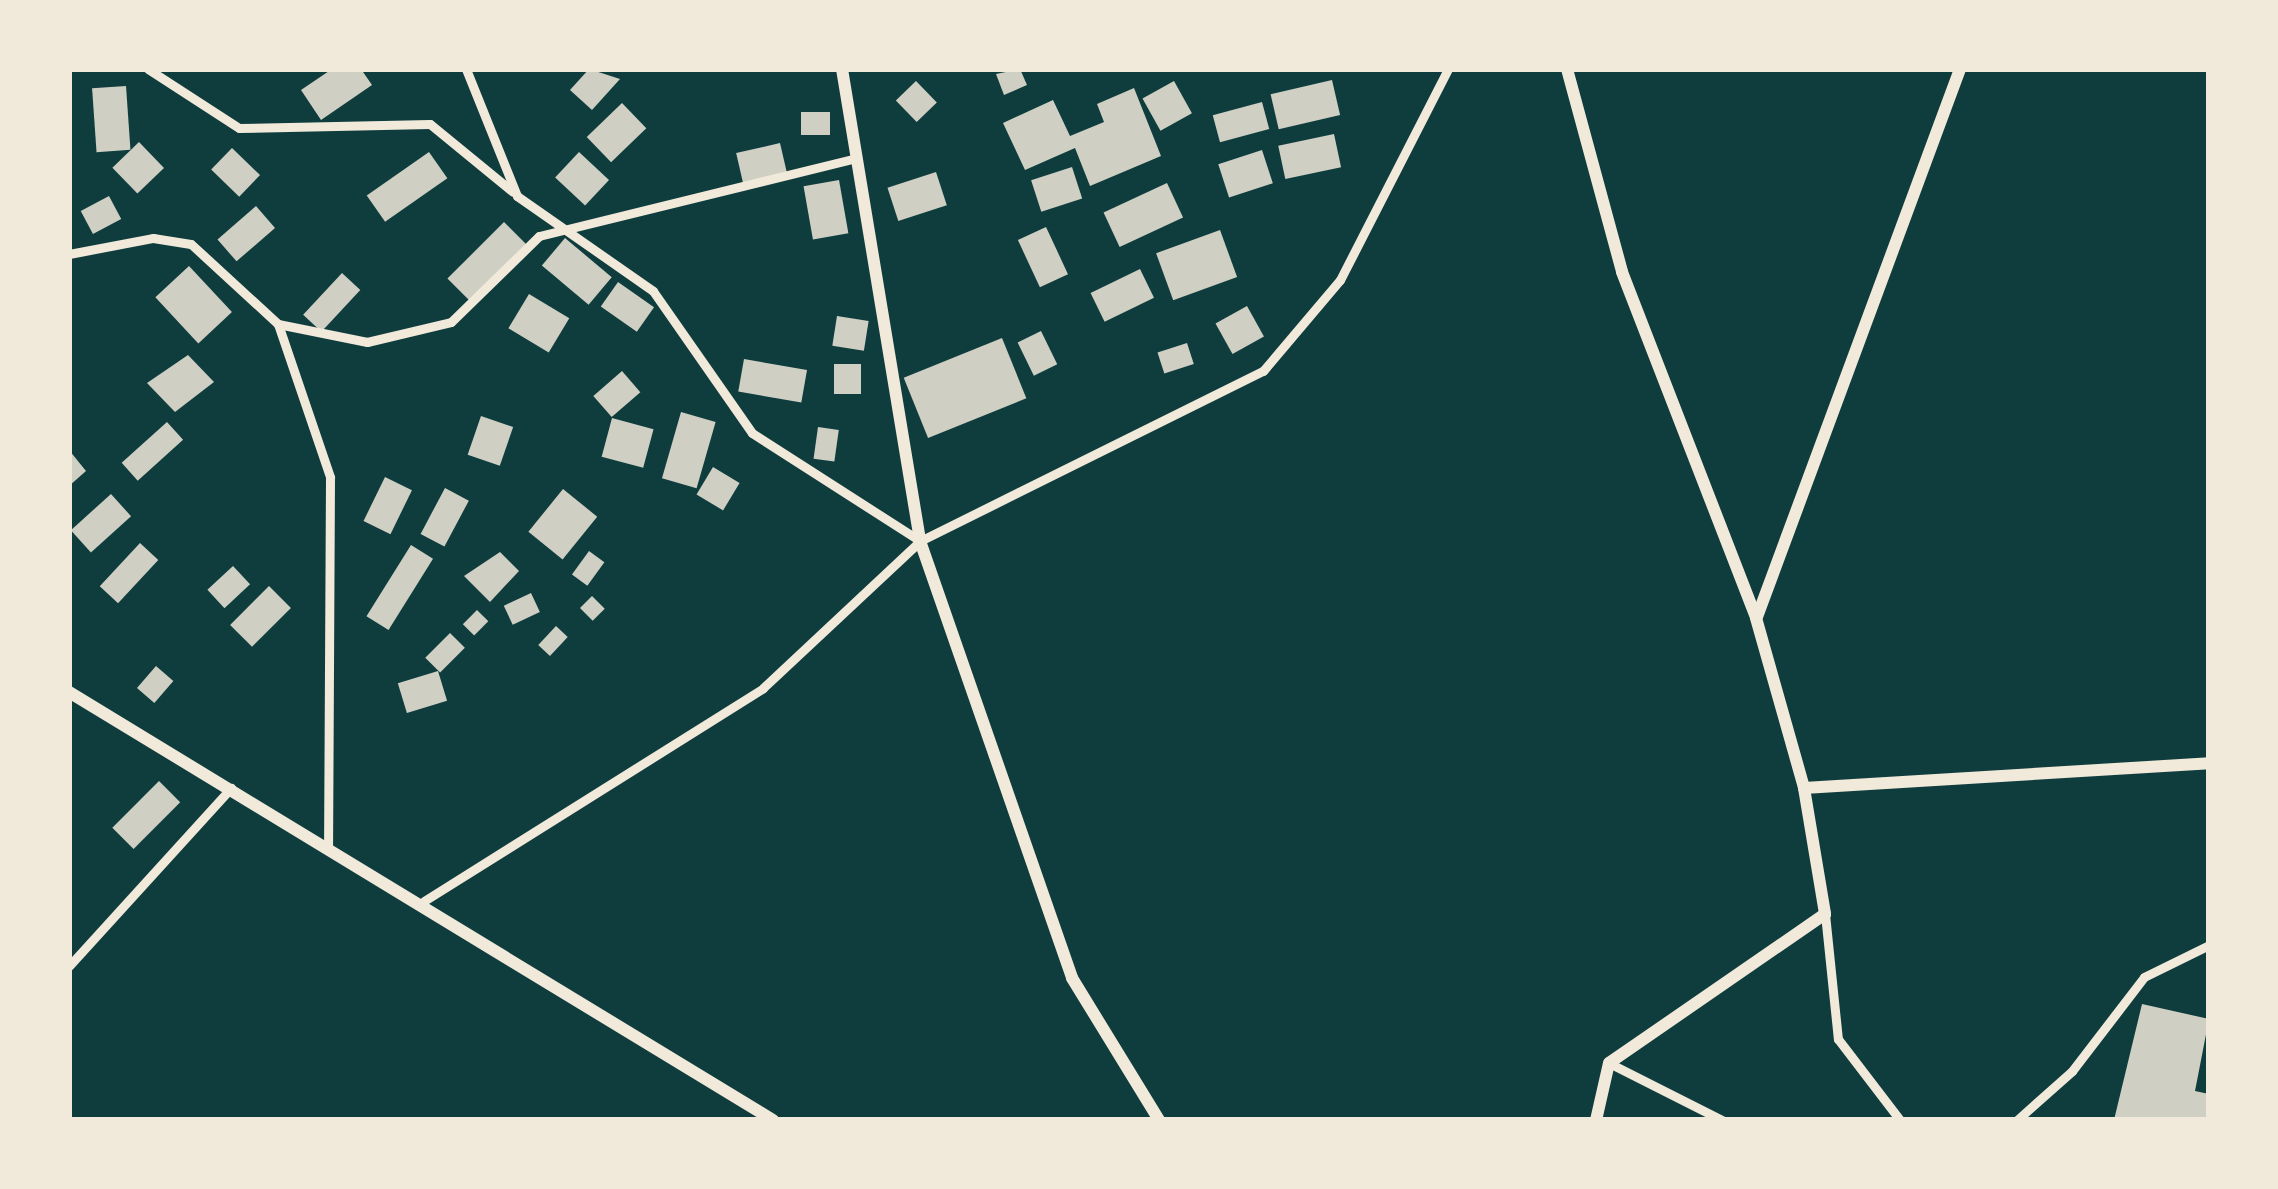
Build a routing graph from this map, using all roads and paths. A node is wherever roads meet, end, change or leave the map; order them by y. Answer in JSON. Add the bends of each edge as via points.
{"nodes":[{"id":1,"x":148,"y":69,"type":"edge"},
{"id":2,"x":466,"y":69,"type":"edge"},
{"id":3,"x":842,"y":69,"type":"edge"},
{"id":4,"x":1448,"y":69,"type":"edge"},
{"id":5,"x":1567,"y":69,"type":"edge"},
{"id":6,"x":1960,"y":69,"type":"edge"},
{"id":7,"x":857,"y":158,"type":"junction"},
{"id":8,"x":518,"y":196,"type":"junction"},
{"id":9,"x":571,"y":225,"type":"junction"},
{"id":10,"x":69,"y":254,"type":"edge"},
{"id":11,"x":278,"y":324,"type":"junction"},
{"id":12,"x":920,"y":541,"type":"junction"},
{"id":13,"x":1756,"y":618,"type":"junction"},
{"id":14,"x":69,"y":692,"type":"edge"},
{"id":15,"x":2209,"y":763,"type":"edge"},
{"id":16,"x":231,"y":788,"type":"junction"},
{"id":17,"x":1804,"y":788,"type":"junction"},
{"id":18,"x":328,"y":846,"type":"junction"},
{"id":19,"x":424,"y":901,"type":"junction"},
{"id":20,"x":1825,"y":914,"type":"junction"},
{"id":21,"x":2209,"y":945,"type":"edge"},
{"id":22,"x":69,"y":966,"type":"edge"},
{"id":23,"x":1609,"y":1063,"type":"junction"},
{"id":24,"x":772,"y":1120,"type":"edge"},
{"id":25,"x":1159,"y":1120,"type":"edge"},
{"id":26,"x":1596,"y":1120,"type":"edge"},
{"id":27,"x":1722,"y":1120,"type":"edge"},
{"id":28,"x":1900,"y":1120,"type":"edge"},
{"id":29,"x":2017,"y":1120,"type":"edge"}],
"edges":[{"from":1,"to":8,"type":"lane","via":[[239,128],[430,124]]},
{"from":2,"to":8,"type":"lane"},
{"from":3,"to":7,"type":"street"},
{"from":4,"to":12,"type":"lane","via":[[1340,280],[1263,371]]},
{"from":5,"to":13,"type":"street","via":[[1622,272]]},
{"from":6,"to":13,"type":"street"},
{"from":7,"to":9,"type":"lane"},
{"from":7,"to":12,"type":"street"},
{"from":8,"to":9,"type":"lane"},
{"from":9,"to":11,"type":"lane","via":[[539,236],[451,322],[367,342]]},
{"from":9,"to":12,"type":"lane","via":[[653,291],[752,433]]},
{"from":10,"to":11,"type":"lane","via":[[153,238],[191,244]]},
{"from":11,"to":18,"type":"lane","via":[[330,477]]},
{"from":12,"to":19,"type":"lane","via":[[763,688]]},
{"from":12,"to":25,"type":"street","via":[[1072,978]]},
{"from":13,"to":17,"type":"street"},
{"from":14,"to":16,"type":"street"},
{"from":15,"to":17,"type":"street"},
{"from":16,"to":18,"type":"street"},
{"from":16,"to":22,"type":"lane"},
{"from":17,"to":20,"type":"street"},
{"from":18,"to":19,"type":"street"},
{"from":19,"to":24,"type":"street","via":[[724,1100]]},
{"from":20,"to":23,"type":"street"},
{"from":20,"to":28,"type":"lane","via":[[1838,1039]]},
{"from":21,"to":29,"type":"lane","via":[[2144,976],[2072,1071]]},
{"from":23,"to":26,"type":"street"},
{"from":23,"to":27,"type":"lane"}]}
